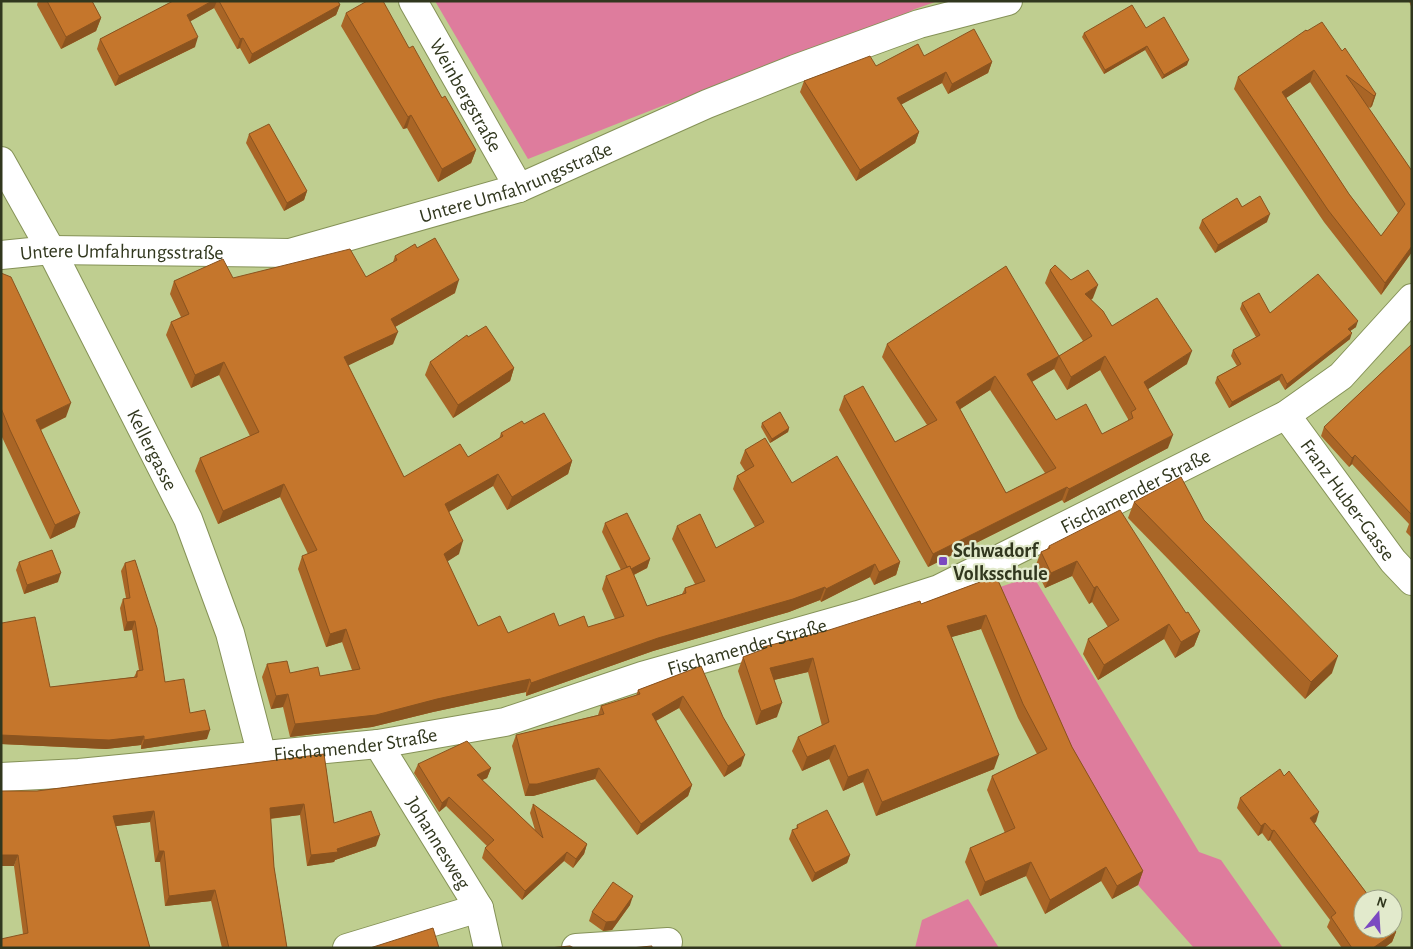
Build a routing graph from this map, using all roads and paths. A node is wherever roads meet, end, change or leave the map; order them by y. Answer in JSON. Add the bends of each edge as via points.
{"nodes":[{"id":1,"x":413,"y":1,"type":"edge"},
{"id":2,"x":1008,"y":1,"type":"edge"},
{"id":3,"x":1,"y":161,"type":"edge"},
{"id":4,"x":519,"y":188,"type":"junction"},
{"id":5,"x":51,"y":250,"type":"junction"},
{"id":6,"x":1,"y":255,"type":"edge"},
{"id":7,"x":1412,"y":298,"type":"edge"},
{"id":8,"x":1286,"y":416,"type":"junction"},
{"id":9,"x":1412,"y":581,"type":"edge"},
{"id":10,"x":378,"y":744,"type":"junction"},
{"id":11,"x":262,"y":756,"type":"junction"},
{"id":12,"x":1,"y":777,"type":"edge"},
{"id":13,"x":479,"y":908,"type":"junction"},
{"id":14,"x":668,"y":942,"type":"dead end"},
{"id":15,"x":347,"y":948,"type":"edge"},
{"id":16,"x":488,"y":948,"type":"edge"},
{"id":17,"x":576,"y":948,"type":"edge"}],
"edges":[{"from":1,"to":4,"type":"street","name":"Weinbergstraße"},
{"from":2,"to":4,"type":"street","name":"Untere Umfahrungsstraße","via":[[919,24],[795,69],[707,104]]},
{"from":3,"to":5,"type":"street","name":"Kellergasse"},
{"from":4,"to":5,"type":"street","name":"Untere Umfahrungsstraße","via":[[290,253]]},
{"from":5,"to":6,"type":"street","name":"Untere Umfahrungsstraße"},
{"from":5,"to":11,"type":"street","name":"Kellergasse","via":[[188,519],[230,633]]},
{"from":7,"to":8,"type":"street","name":"Fischamender Straße","via":[[1341,376]]},
{"from":8,"to":9,"type":"street","name":"Franz Huber-Gasse","via":[[1393,562]]},
{"from":8,"to":10,"type":"street","name":"Fischamender Straße","via":[[939,589],[642,676],[505,722]]},
{"from":10,"to":11,"type":"street","name":"Fischamender Straße"},
{"from":10,"to":13,"type":"street","name":"Johannesweg"},
{"from":11,"to":12,"type":"street","name":"Fischamender Straße"},
{"from":13,"to":15,"type":"street"},
{"from":13,"to":16,"type":"street","name":"Johannesweg"},
{"from":14,"to":17,"type":"street"}]}
